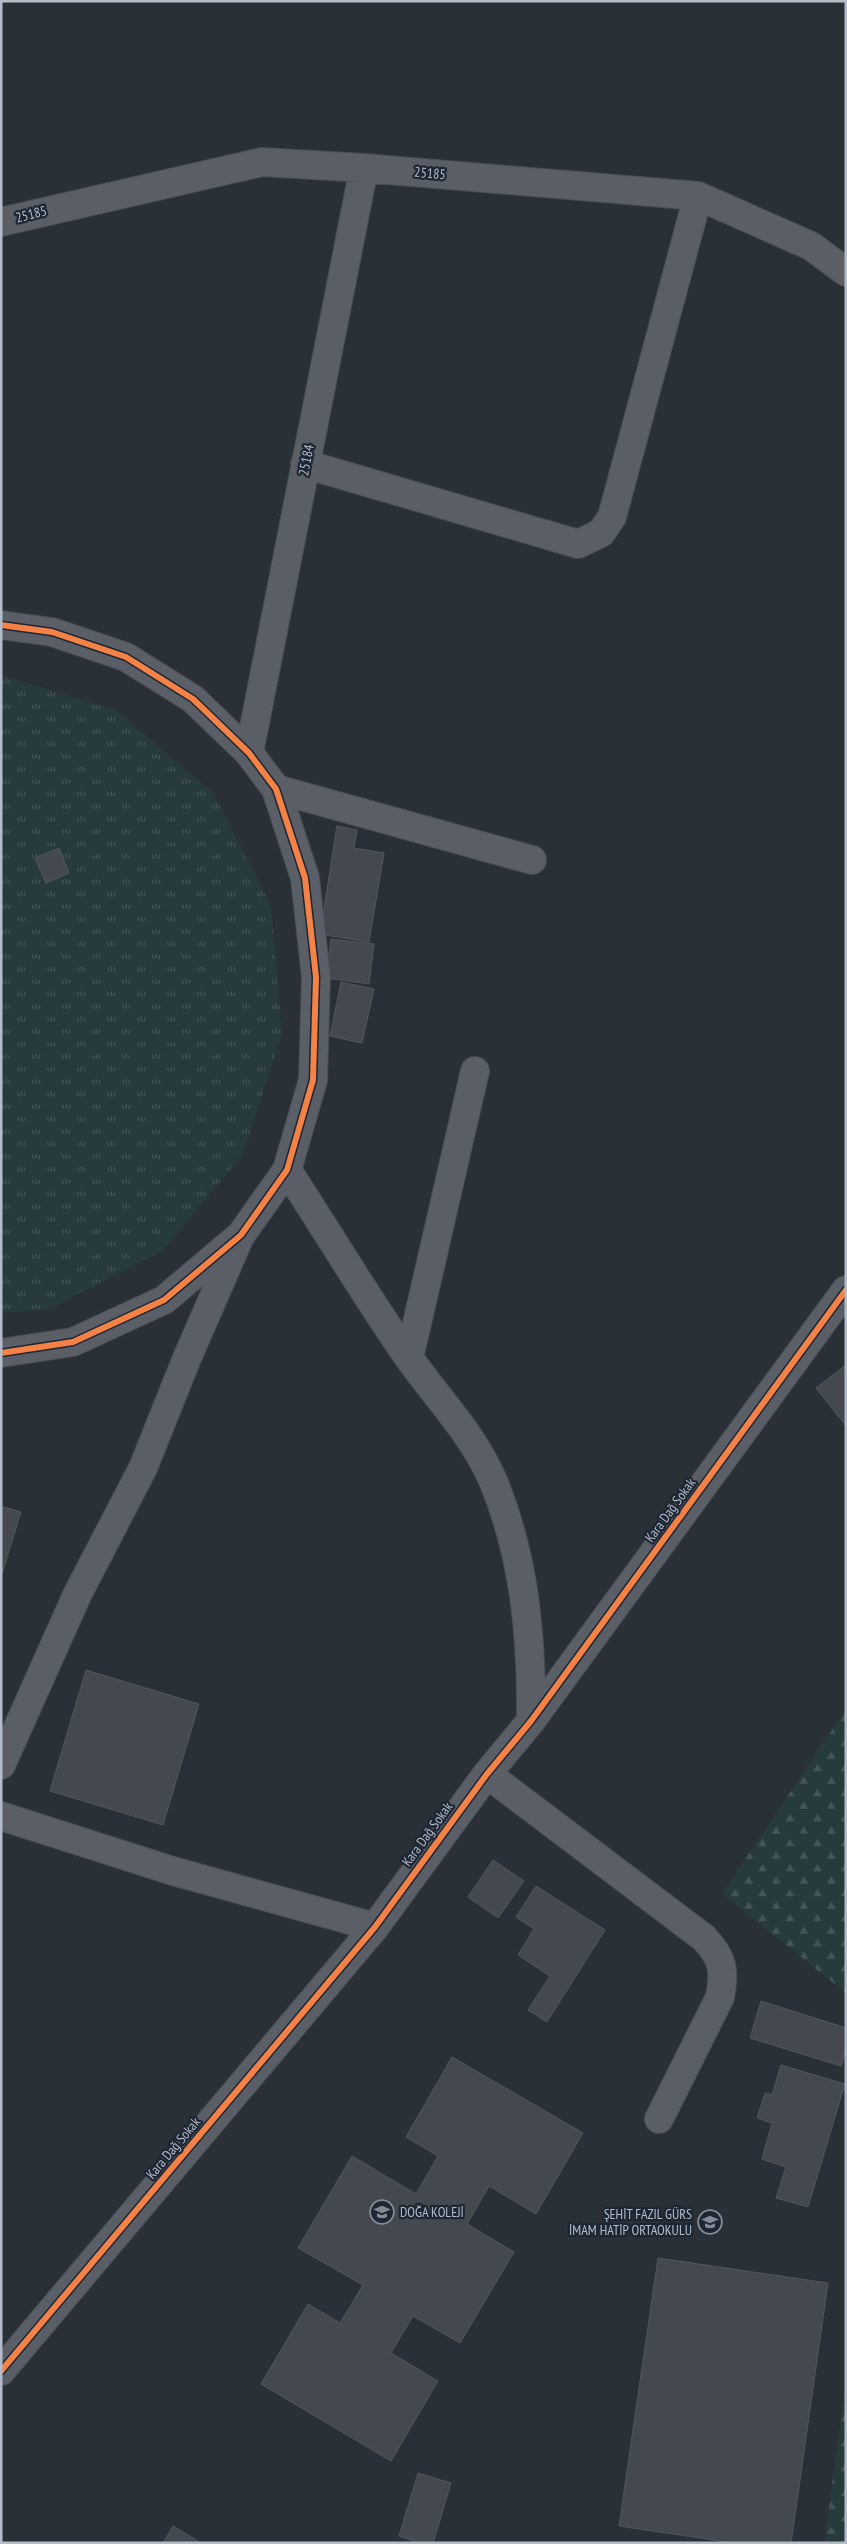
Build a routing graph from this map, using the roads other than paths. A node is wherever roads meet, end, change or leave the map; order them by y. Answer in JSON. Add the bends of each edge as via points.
{"nodes":[{"id":1,"x":364,"y":168,"type":"junction"},
{"id":2,"x":698,"y":196,"type":"junction"},
{"id":3,"x":1,"y":222,"type":"edge"},
{"id":4,"x":846,"y":272,"type":"edge"},
{"id":5,"x":305,"y":464,"type":"junction"},
{"id":6,"x":1,"y":625,"type":"edge"},
{"id":7,"x":250,"y":753,"type":"junction"},
{"id":8,"x":276,"y":788,"type":"junction"},
{"id":9,"x":532,"y":860,"type":"dead end"},
{"id":10,"x":475,"y":1071,"type":"dead end"},
{"id":11,"x":287,"y":1170,"type":"junction"},
{"id":12,"x":241,"y":1235,"type":"junction"},
{"id":13,"x":846,"y":1290,"type":"edge"},
{"id":14,"x":1,"y":1353,"type":"edge"},
{"id":15,"x":409,"y":1358,"type":"junction"},
{"id":16,"x":530,"y":1721,"type":"junction"},
{"id":17,"x":1,"y":1765,"type":"edge"},
{"id":18,"x":486,"y":1774,"type":"junction"},
{"id":19,"x":1,"y":1816,"type":"edge"},
{"id":20,"x":375,"y":1927,"type":"junction"},
{"id":21,"x":660,"y":2119,"type":"dead end"},
{"id":22,"x":1,"y":2371,"type":"edge"}],
"edges":[{"from":1,"to":2,"type":"street","name":"25185"},
{"from":1,"to":3,"type":"street","name":"25185","via":[[262,162]]},
{"from":1,"to":5,"type":"street","name":"25184"},
{"from":2,"to":4,"type":"street","name":"25185","via":[[811,246]]},
{"from":2,"to":5,"type":"street","via":[[612,517],[601,533],[578,544]]},
{"from":5,"to":7,"type":"street","name":"25184"},
{"from":6,"to":7,"type":"street","via":[[52,632],[126,657],[193,698]]},
{"from":7,"to":8,"type":"street"},
{"from":8,"to":9,"type":"street"},
{"from":8,"to":11,"type":"street","via":[[305,878],[316,977],[313,1080]]},
{"from":10,"to":15,"type":"street"},
{"from":11,"to":12,"type":"street"},
{"from":11,"to":15,"type":"street"},
{"from":12,"to":14,"type":"street","via":[[164,1300],[73,1342]]},
{"from":12,"to":17,"type":"street","via":[[143,1468],[78,1593]]},
{"from":13,"to":16,"type":"street","name":"Kara Dağ Sokak"},
{"from":15,"to":16,"type":"street","via":[[465,1430],[493,1481],[504,1509],[519,1568],[529,1629]]},
{"from":16,"to":18,"type":"street","name":"Kara Dağ Sokak"},
{"from":18,"to":20,"type":"street","name":"Kara Dağ Sokak"},
{"from":18,"to":21,"type":"street","via":[[704,1938],[715,1950],[723,1980],[720,1997]]},
{"from":19,"to":20,"type":"street","via":[[173,1871]]},
{"from":20,"to":22,"type":"street","name":"Kara Dağ Sokak"}]}
